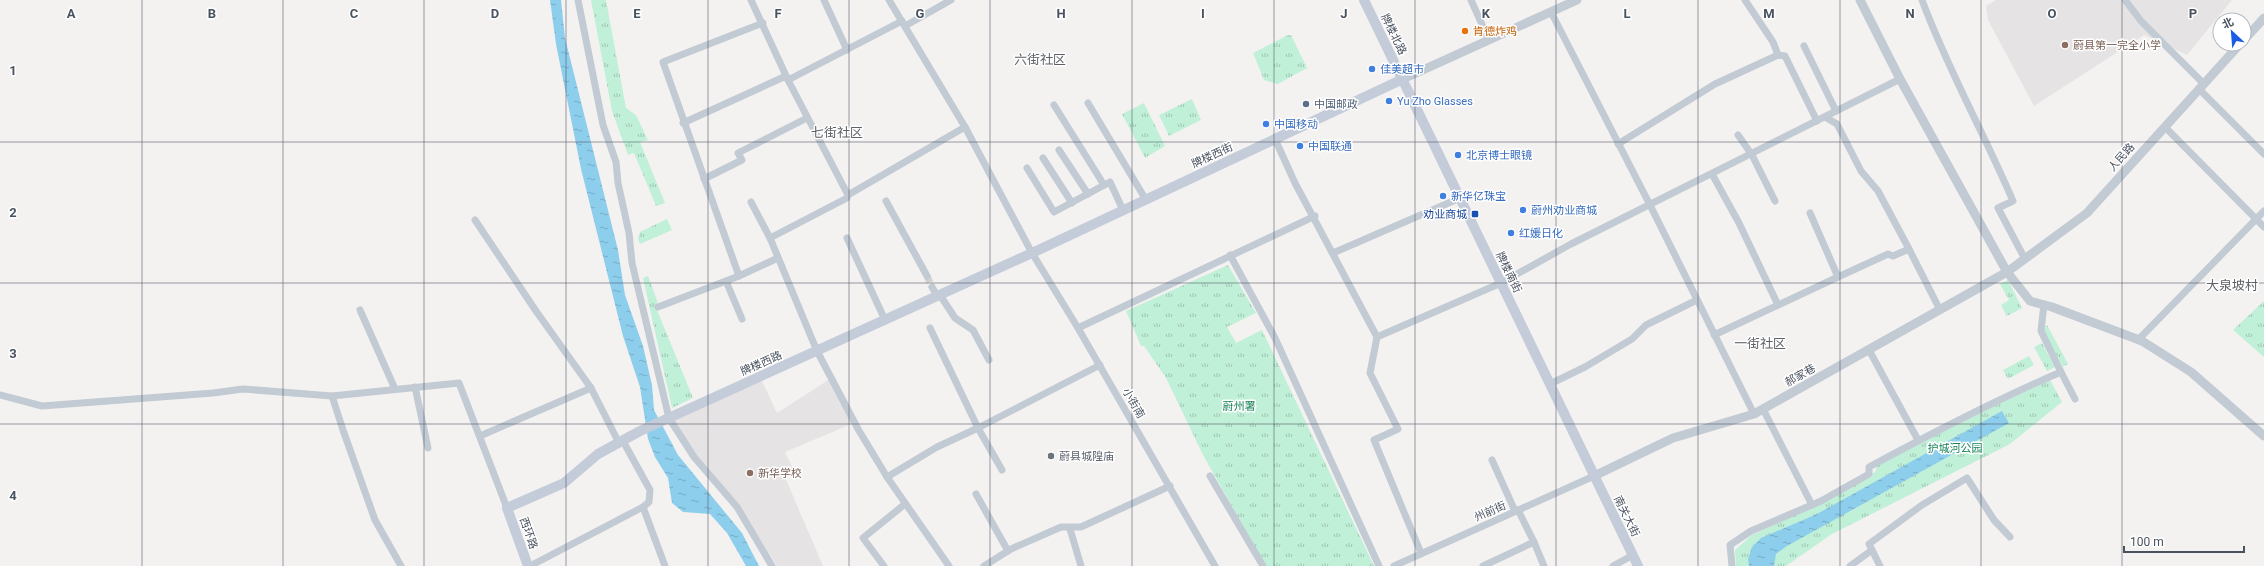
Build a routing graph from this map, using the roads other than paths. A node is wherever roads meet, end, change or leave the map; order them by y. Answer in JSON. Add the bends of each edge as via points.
{"nodes":[{"id":1,"x":578,"y":0,"type":"edge"},
{"id":2,"x":751,"y":0,"type":"edge"},
{"id":3,"x":824,"y":0,"type":"edge"},
{"id":4,"x":889,"y":0,"type":"edge"},
{"id":5,"x":951,"y":0,"type":"edge"},
{"id":6,"x":1364,"y":0,"type":"edge"},
{"id":7,"x":1471,"y":0,"type":"edge"},
{"id":8,"x":1577,"y":0,"type":"edge"},
{"id":9,"x":1745,"y":0,"type":"edge"},
{"id":10,"x":1860,"y":0,"type":"edge"},
{"id":11,"x":1922,"y":0,"type":"edge"},
{"id":12,"x":2125,"y":0,"type":"edge"},
{"id":13,"x":1551,"y":12,"type":"junction"},
{"id":14,"x":2264,"y":18,"type":"edge"},
{"id":15,"x":763,"y":23,"type":"junction"},
{"id":16,"x":904,"y":23,"type":"junction"},
{"id":17,"x":2252,"y":31,"type":"edge"},
{"id":18,"x":1489,"y":40,"type":"junction"},
{"id":19,"x":1804,"y":46,"type":"dead end"},
{"id":20,"x":847,"y":50,"type":"junction"},
{"id":21,"x":2233,"y":52,"type":"edge"},
{"id":22,"x":1778,"y":55,"type":"junction"},
{"id":23,"x":787,"y":78,"type":"junction"},
{"id":24,"x":1403,"y":79,"type":"junction"},
{"id":25,"x":1900,"y":79,"type":"junction"},
{"id":26,"x":2202,"y":86,"type":"junction"},
{"id":27,"x":1088,"y":103,"type":"dead end"},
{"id":28,"x":1054,"y":105,"type":"dead end"},
{"id":29,"x":1836,"y":111,"type":"junction"},
{"id":30,"x":1825,"y":117,"type":"junction"},
{"id":31,"x":807,"y":118,"type":"junction"},
{"id":32,"x":1817,"y":121,"type":"junction"},
{"id":33,"x":683,"y":123,"type":"junction"},
{"id":34,"x":965,"y":127,"type":"junction"},
{"id":35,"x":2165,"y":127,"type":"junction"},
{"id":36,"x":1738,"y":135,"type":"dead end"},
{"id":37,"x":1275,"y":139,"type":"junction"},
{"id":38,"x":1618,"y":144,"type":"junction"},
{"id":39,"x":1059,"y":150,"type":"dead end"},
{"id":40,"x":2264,"y":154,"type":"edge"},
{"id":41,"x":1752,"y":155,"type":"junction"},
{"id":42,"x":1043,"y":158,"type":"dead end"},
{"id":43,"x":1027,"y":168,"type":"dead end"},
{"id":44,"x":1712,"y":174,"type":"junction"},
{"id":45,"x":704,"y":179,"type":"junction"},
{"id":46,"x":1104,"y":185,"type":"junction"},
{"id":47,"x":1088,"y":194,"type":"junction"},
{"id":48,"x":848,"y":195,"type":"junction"},
{"id":49,"x":1460,"y":198,"type":"junction"},
{"id":50,"x":1146,"y":200,"type":"junction"},
{"id":51,"x":886,"y":201,"type":"dead end"},
{"id":52,"x":1775,"y":201,"type":"dead end"},
{"id":53,"x":751,"y":202,"type":"dead end"},
{"id":54,"x":1072,"y":203,"type":"junction"},
{"id":55,"x":1650,"y":204,"type":"junction"},
{"id":56,"x":1123,"y":210,"type":"junction"},
{"id":57,"x":2264,"y":211,"type":"edge"},
{"id":58,"x":1810,"y":213,"type":"dead end"},
{"id":59,"x":1315,"y":216,"type":"junction"},
{"id":60,"x":475,"y":220,"type":"dead end"},
{"id":61,"x":2256,"y":220,"type":"junction"},
{"id":62,"x":2264,"y":228,"type":"edge"},
{"id":63,"x":770,"y":238,"type":"junction"},
{"id":64,"x":847,"y":238,"type":"dead end"},
{"id":65,"x":1909,"y":249,"type":"junction"},
{"id":66,"x":1032,"y":253,"type":"junction"},
{"id":67,"x":1334,"y":253,"type":"junction"},
{"id":68,"x":1230,"y":255,"type":"junction"},
{"id":69,"x":778,"y":258,"type":"junction"},
{"id":70,"x":2025,"y":259,"type":"junction"},
{"id":71,"x":2007,"y":272,"type":"junction"},
{"id":72,"x":739,"y":276,"type":"junction"},
{"id":73,"x":927,"y":276,"type":"tunnel mouth"},
{"id":74,"x":1838,"y":277,"type":"junction"},
{"id":75,"x":726,"y":281,"type":"junction"},
{"id":76,"x":1501,"y":283,"type":"junction"},
{"id":77,"x":932,"y":287,"type":"tunnel mouth"},
{"id":78,"x":938,"y":296,"type":"junction"},
{"id":79,"x":1697,"y":300,"type":"junction"},
{"id":80,"x":2044,"y":304,"type":"junction"},
{"id":81,"x":1778,"y":305,"type":"junction"},
{"id":82,"x":658,"y":307,"type":"dead end"},
{"id":83,"x":360,"y":310,"type":"dead end"},
{"id":84,"x":1940,"y":310,"type":"junction"},
{"id":85,"x":742,"y":319,"type":"dead end"},
{"id":86,"x":885,"y":320,"type":"junction"},
{"id":87,"x":930,"y":328,"type":"dead end"},
{"id":88,"x":1078,"y":328,"type":"junction"},
{"id":89,"x":1714,"y":335,"type":"junction"},
{"id":90,"x":1377,"y":337,"type":"junction"},
{"id":91,"x":2139,"y":339,"type":"junction"},
{"id":92,"x":1869,"y":350,"type":"junction"},
{"id":93,"x":817,"y":351,"type":"junction"},
{"id":94,"x":989,"y":360,"type":"dead end"},
{"id":95,"x":1100,"y":365,"type":"junction"},
{"id":96,"x":2061,"y":372,"type":"junction"},
{"id":97,"x":1550,"y":384,"type":"junction"},
{"id":98,"x":415,"y":387,"type":"junction"},
{"id":99,"x":591,"y":388,"type":"junction"},
{"id":100,"x":396,"y":389,"type":"junction"},
{"id":101,"x":0,"y":395,"type":"edge"},
{"id":102,"x":332,"y":396,"type":"junction"},
{"id":103,"x":2075,"y":399,"type":"dead end"},
{"id":104,"x":1763,"y":409,"type":"junction"},
{"id":105,"x":1754,"y":414,"type":"junction"},
{"id":106,"x":668,"y":419,"type":"junction"},
{"id":107,"x":978,"y":428,"type":"junction"},
{"id":108,"x":480,"y":436,"type":"junction"},
{"id":109,"x":2264,"y":436,"type":"edge"},
{"id":110,"x":1918,"y":440,"type":"junction"},
{"id":111,"x":621,"y":442,"type":"junction"},
{"id":112,"x":428,"y":448,"type":"dead end"},
{"id":113,"x":1492,"y":460,"type":"dead end"},
{"id":114,"x":1002,"y":470,"type":"dead end"},
{"id":115,"x":1210,"y":476,"type":"dead end"},
{"id":116,"x":1594,"y":476,"type":"junction"},
{"id":117,"x":887,"y":477,"type":"junction"},
{"id":118,"x":1170,"y":486,"type":"junction"},
{"id":119,"x":976,"y":494,"type":"dead end"},
{"id":120,"x":905,"y":504,"type":"junction"},
{"id":121,"x":1812,"y":505,"type":"junction"},
{"id":122,"x":643,"y":507,"type":"junction"},
{"id":123,"x":507,"y":508,"type":"junction"},
{"id":124,"x":1516,"y":511,"type":"junction"},
{"id":125,"x":1070,"y":529,"type":"junction"},
{"id":126,"x":2010,"y":537,"type":"dead end"},
{"id":127,"x":1534,"y":542,"type":"junction"},
{"id":128,"x":1872,"y":550,"type":"junction"},
{"id":129,"x":1008,"y":551,"type":"junction"},
{"id":130,"x":1421,"y":553,"type":"junction"},
{"id":131,"x":1633,"y":555,"type":"junction"},
{"id":132,"x":401,"y":566,"type":"edge"},
{"id":133,"x":529,"y":566,"type":"edge"},
{"id":134,"x":665,"y":566,"type":"edge"},
{"id":135,"x":772,"y":566,"type":"edge"},
{"id":136,"x":884,"y":566,"type":"edge"},
{"id":137,"x":949,"y":566,"type":"edge"},
{"id":138,"x":984,"y":566,"type":"edge"},
{"id":139,"x":1081,"y":566,"type":"edge"},
{"id":140,"x":1215,"y":566,"type":"edge"},
{"id":141,"x":1263,"y":566,"type":"edge"},
{"id":142,"x":1379,"y":566,"type":"edge"},
{"id":143,"x":1394,"y":566,"type":"edge"},
{"id":144,"x":1484,"y":566,"type":"edge"},
{"id":145,"x":1544,"y":566,"type":"edge"},
{"id":146,"x":1613,"y":566,"type":"edge"},
{"id":147,"x":1638,"y":566,"type":"edge"},
{"id":148,"x":1732,"y":566,"type":"edge"},
{"id":149,"x":1850,"y":566,"type":"edge"},
{"id":150,"x":1880,"y":566,"type":"edge"}],
"edges":[{"from":1,"to":106,"type":"street","via":[[603,125],[616,162],[632,263]]},
{"from":2,"to":15,"type":"street"},
{"from":3,"to":20,"type":"street"},
{"from":4,"to":16,"type":"street","name":"小街南"},
{"from":5,"to":16,"type":"street"},
{"from":6,"to":24,"type":"main road","name":"牌楼北路"},
{"from":7,"to":18,"type":"street"},
{"from":8,"to":13,"type":"street"},
{"from":9,"to":22,"type":"street","via":[[1773,42]]},
{"from":10,"to":25,"type":"street"},
{"from":11,"to":70,"type":"street","via":[[1939,46],[2013,201],[1998,208]]},
{"from":12,"to":26,"type":"street","via":[[2141,22]]},
{"from":13,"to":18,"type":"street"},
{"from":13,"to":38,"type":"street"},
{"from":14,"to":17,"type":"street"},
{"from":15,"to":23,"type":"street"},
{"from":15,"to":33,"type":"street","via":[[663,62]]},
{"from":16,"to":20,"type":"street"},
{"from":16,"to":34,"type":"street","name":"小街南"},
{"from":18,"to":24,"type":"street"},
{"from":19,"to":29,"type":"street"},
{"from":20,"to":23,"type":"street"},
{"from":21,"to":26,"type":"street","name":"人民路"},
{"from":22,"to":32,"type":"street","via":[[1785,56]]},
{"from":22,"to":38,"type":"street","via":[[1715,84]]},
{"from":23,"to":31,"type":"street"},
{"from":23,"to":33,"type":"street"},
{"from":24,"to":37,"type":"main road","name":"牌楼西街"},
{"from":24,"to":49,"type":"main road","name":"牌楼南街"},
{"from":25,"to":29,"type":"street"},
{"from":25,"to":71,"type":"street"},
{"from":26,"to":35,"type":"street","name":"人民路"},
{"from":26,"to":40,"type":"street"},
{"from":27,"to":50,"type":"street"},
{"from":28,"to":46,"type":"street"},
{"from":29,"to":30,"type":"street"},
{"from":30,"to":32,"type":"street"},
{"from":30,"to":65,"type":"street","via":[[1837,124],[1861,171],[1878,191]]},
{"from":31,"to":45,"type":"street","via":[[738,153],[742,160]]},
{"from":31,"to":48,"type":"street"},
{"from":32,"to":41,"type":"street"},
{"from":33,"to":45,"type":"street"},
{"from":34,"to":48,"type":"street"},
{"from":34,"to":66,"type":"street","name":"小街南"},
{"from":35,"to":61,"type":"street"},
{"from":35,"to":70,"type":"street","name":"人民路","via":[[2087,213]]},
{"from":36,"to":41,"type":"street"},
{"from":37,"to":50,"type":"main road","name":"牌楼西街"},
{"from":37,"to":59,"type":"street","via":[[1295,183]]},
{"from":38,"to":55,"type":"street"},
{"from":39,"to":47,"type":"street"},
{"from":41,"to":44,"type":"street"},
{"from":41,"to":52,"type":"street"},
{"from":42,"to":54,"type":"street"},
{"from":43,"to":54,"type":"street","via":[[1054,212]]},
{"from":44,"to":55,"type":"street"},
{"from":44,"to":81,"type":"street","via":[[1740,223]]},
{"from":45,"to":72,"type":"street"},
{"from":46,"to":47,"type":"street"},
{"from":46,"to":56,"type":"street","via":[[1110,182]]},
{"from":47,"to":54,"type":"street"},
{"from":48,"to":63,"type":"street","via":[[847,198]]},
{"from":49,"to":67,"type":"street"},
{"from":49,"to":76,"type":"main road","name":"牌楼南街"},
{"from":50,"to":56,"type":"main road","name":"牌楼西街"},
{"from":51,"to":73,"type":"street"},
{"from":53,"to":63,"type":"street"},
{"from":55,"to":76,"type":"street"},
{"from":55,"to":79,"type":"street"},
{"from":56,"to":66,"type":"main road","name":"牌楼西街"},
{"from":57,"to":61,"type":"street"},
{"from":58,"to":74,"type":"street"},
{"from":59,"to":67,"type":"street"},
{"from":59,"to":68,"type":"street"},
{"from":60,"to":99,"type":"street"},
{"from":61,"to":62,"type":"street"},
{"from":61,"to":91,"type":"street"},
{"from":63,"to":69,"type":"street"},
{"from":64,"to":86,"type":"street"},
{"from":65,"to":74,"type":"street","via":[[1893,256],[1888,254]]},
{"from":65,"to":84,"type":"street"},
{"from":66,"to":78,"type":"main road","name":"牌楼西路"},
{"from":66,"to":88,"type":"street","name":"小街南"},
{"from":67,"to":90,"type":"street"},
{"from":68,"to":88,"type":"street"},
{"from":68,"to":142,"type":"street","via":[[1274,338]]},
{"from":69,"to":72,"type":"street"},
{"from":69,"to":93,"type":"street"},
{"from":70,"to":71,"type":"street","name":"人民路"},
{"from":71,"to":80,"type":"street","via":[[2030,301]]},
{"from":71,"to":84,"type":"street","name":"郝家巷"},
{"from":72,"to":75,"type":"street"},
{"from":74,"to":81,"type":"street"},
{"from":75,"to":82,"type":"street"},
{"from":75,"to":85,"type":"street"},
{"from":76,"to":90,"type":"street"},
{"from":76,"to":97,"type":"main road","name":"牌楼南街"},
{"from":77,"to":78,"type":"street"},
{"from":78,"to":86,"type":"main road","name":"牌楼西路"},
{"from":78,"to":94,"type":"street","via":[[955,318],[973,330]]},
{"from":79,"to":89,"type":"street"},
{"from":79,"to":97,"type":"street","via":[[1646,325],[1632,339]]},
{"from":80,"to":91,"type":"street"},
{"from":80,"to":96,"type":"street","via":[[2040,331]]},
{"from":81,"to":89,"type":"street"},
{"from":83,"to":100,"type":"street"},
{"from":84,"to":92,"type":"street","name":"郝家巷"},
{"from":86,"to":93,"type":"main road","name":"牌楼西路"},
{"from":87,"to":107,"type":"street"},
{"from":88,"to":95,"type":"street","name":"小街南"},
{"from":89,"to":105,"type":"street"},
{"from":90,"to":130,"type":"street","via":[[1370,373],[1398,429],[1374,440]]},
{"from":91,"to":109,"type":"street","via":[[2191,372]]},
{"from":92,"to":104,"type":"street","name":"郝家巷"},
{"from":92,"to":110,"type":"street"},
{"from":93,"to":106,"type":"main road","name":"牌楼西路"},
{"from":93,"to":117,"type":"street"},
{"from":95,"to":107,"type":"street"},
{"from":95,"to":118,"type":"street","name":"小街南"},
{"from":96,"to":103,"type":"street"},
{"from":96,"to":110,"type":"street"},
{"from":97,"to":116,"type":"main road","name":"牌楼南街"},
{"from":98,"to":100,"type":"street"},
{"from":98,"to":108,"type":"street","via":[[460,383]]},
{"from":98,"to":112,"type":"street"},
{"from":99,"to":108,"type":"street"},
{"from":99,"to":111,"type":"street"},
{"from":100,"to":102,"type":"street"},
{"from":101,"to":102,"type":"street","via":[[42,406],[213,393],[243,388]]},
{"from":102,"to":132,"type":"street","via":[[375,520]]},
{"from":104,"to":105,"type":"street","name":"郝家巷"},
{"from":104,"to":121,"type":"street"},
{"from":105,"to":116,"type":"street","name":"郝家巷","via":[[1673,438]]},
{"from":106,"to":111,"type":"main road","name":"牌楼西路"},
{"from":106,"to":135,"type":"street","via":[[694,457],[737,507]]},
{"from":107,"to":114,"type":"street"},
{"from":107,"to":117,"type":"street","via":[[937,447]]},
{"from":108,"to":123,"type":"street"},
{"from":110,"to":121,"type":"street","via":[[1869,467],[1869,474]]},
{"from":111,"to":122,"type":"street","via":[[650,490],[648,502]]},
{"from":111,"to":123,"type":"main road","name":"牌楼西路","via":[[598,454],[564,483]]},
{"from":113,"to":124,"type":"street"},
{"from":115,"to":141,"type":"street"},
{"from":116,"to":124,"type":"street","name":"州前街"},
{"from":116,"to":131,"type":"main road","name":"南关大街"},
{"from":117,"to":120,"type":"street"},
{"from":118,"to":125,"type":"street","via":[[1081,527]]},
{"from":118,"to":140,"type":"street","name":"小街南"},
{"from":119,"to":129,"type":"street"},
{"from":120,"to":136,"type":"street","via":[[863,538]]},
{"from":120,"to":137,"type":"street"},
{"from":121,"to":148,"type":"street","via":[[1750,531],[1730,545]]},
{"from":122,"to":133,"type":"street"},
{"from":122,"to":134,"type":"street"},
{"from":123,"to":133,"type":"main road","name":"西环路"},
{"from":124,"to":127,"type":"street"},
{"from":124,"to":130,"type":"street","name":"州前街"},
{"from":125,"to":129,"type":"street","via":[[1061,527]]},
{"from":125,"to":139,"type":"street"},
{"from":126,"to":128,"type":"street","via":[[1994,520],[1967,478],[1922,505],[1869,544]]},
{"from":127,"to":144,"type":"street"},
{"from":127,"to":145,"type":"street"},
{"from":128,"to":149,"type":"street"},
{"from":128,"to":150,"type":"street"},
{"from":129,"to":138,"type":"street"},
{"from":130,"to":143,"type":"street","name":"州前街"},
{"from":131,"to":146,"type":"street"},
{"from":131,"to":147,"type":"main road","name":"南关大街"}]}
